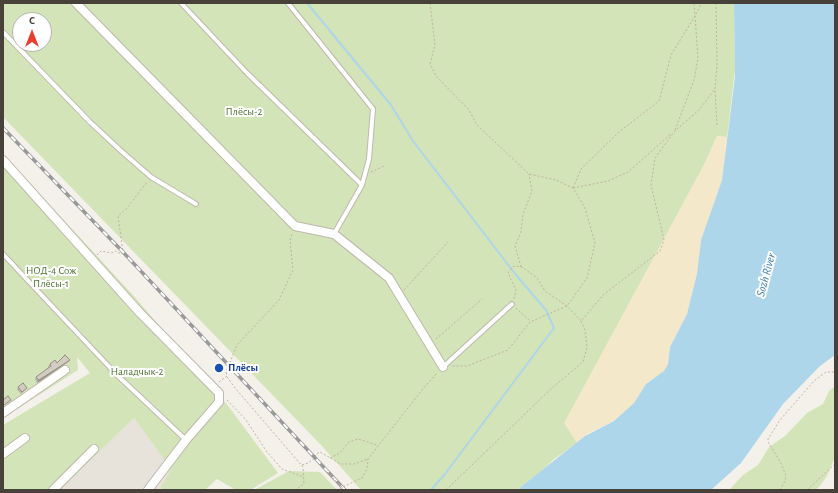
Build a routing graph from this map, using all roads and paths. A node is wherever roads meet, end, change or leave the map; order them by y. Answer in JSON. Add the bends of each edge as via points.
{"nodes":[{"id":1,"x":76,"y":3,"type":"edge"},
{"id":2,"x":181,"y":3,"type":"edge"},
{"id":3,"x":288,"y":3,"type":"edge"},
{"id":4,"x":430,"y":3,"type":"edge"},
{"id":5,"x":694,"y":3,"type":"edge"},
{"id":6,"x":702,"y":3,"type":"edge"},
{"id":7,"x":716,"y":3,"type":"edge"},
{"id":8,"x":695,"y":16,"type":"junction"},
{"id":9,"x":3,"y":32,"type":"edge"},
{"id":10,"x":715,"y":89,"type":"junction"},
{"id":11,"x":717,"y":125,"type":"dead end"},
{"id":12,"x":674,"y":132,"type":"junction"},
{"id":13,"x":3,"y":160,"type":"edge"},
{"id":14,"x":384,"y":166,"type":"dead end"},
{"id":15,"x":365,"y":174,"type":"junction"},
{"id":16,"x":529,"y":174,"type":"junction"},
{"id":17,"x":151,"y":177,"type":"junction"},
{"id":18,"x":362,"y":185,"type":"junction"},
{"id":19,"x":573,"y":188,"type":"junction"},
{"id":20,"x":196,"y":204,"type":"dead end"},
{"id":21,"x":295,"y":226,"type":"junction"},
{"id":22,"x":334,"y":234,"type":"junction"},
{"id":23,"x":448,"y":242,"type":"dead end"},
{"id":24,"x":3,"y":254,"type":"edge"},
{"id":25,"x":92,"y":260,"type":"junction"},
{"id":26,"x":522,"y":267,"type":"junction"},
{"id":27,"x":400,"y":295,"type":"junction"},
{"id":28,"x":482,"y":299,"type":"dead end"},
{"id":29,"x":512,"y":304,"type":"junction"},
{"id":30,"x":567,"y":306,"type":"junction"},
{"id":31,"x":581,"y":321,"type":"junction"},
{"id":32,"x":530,"y":322,"type":"junction"},
{"id":33,"x":430,"y":345,"type":"junction"},
{"id":34,"x":443,"y":367,"type":"junction"},
{"id":35,"x":65,"y":370,"type":"dead end"},
{"id":36,"x":835,"y":372,"type":"edge"},
{"id":37,"x":227,"y":376,"type":"junction"},
{"id":38,"x":214,"y":386,"type":"junction"},
{"id":39,"x":220,"y":398,"type":"junction"},
{"id":40,"x":3,"y":413,"type":"edge"},
{"id":41,"x":25,"y":438,"type":"dead end"},
{"id":42,"x":186,"y":440,"type":"junction"},
{"id":43,"x":378,"y":445,"type":"junction"},
{"id":44,"x":94,"y":449,"type":"dead end"},
{"id":45,"x":3,"y":454,"type":"edge"},
{"id":46,"x":314,"y":458,"type":"junction"},
{"id":47,"x":330,"y":458,"type":"junction"},
{"id":48,"x":368,"y":459,"type":"junction"},
{"id":49,"x":835,"y":464,"type":"edge"},
{"id":50,"x":302,"y":466,"type":"junction"},
{"id":51,"x":304,"y":477,"type":"junction"},
{"id":52,"x":53,"y":490,"type":"edge"},
{"id":53,"x":148,"y":490,"type":"edge"},
{"id":54,"x":295,"y":490,"type":"edge"},
{"id":55,"x":336,"y":490,"type":"edge"},
{"id":56,"x":345,"y":490,"type":"edge"},
{"id":57,"x":446,"y":490,"type":"edge"},
{"id":58,"x":780,"y":490,"type":"edge"},
{"id":59,"x":807,"y":490,"type":"edge"}],
"edges":[{"from":1,"to":21,"type":"street"},
{"from":2,"to":18,"type":"lane","via":[[247,73]]},
{"from":3,"to":15,"type":"lane","via":[[373,109],[369,159]]},
{"from":4,"to":16,"type":"path","via":[[435,45],[430,64],[436,76],[469,110],[477,124]]},
{"from":5,"to":8,"type":"path"},
{"from":6,"to":8,"type":"path"},
{"from":7,"to":10,"type":"path"},
{"from":8,"to":12,"type":"path","via":[[698,58],[694,80]]},
{"from":8,"to":19,"type":"path","via":[[671,55],[659,101],[619,132],[581,169]]},
{"from":9,"to":17,"type":"lane","via":[[89,121]]},
{"from":10,"to":11,"type":"path"},
{"from":10,"to":12,"type":"path","via":[[699,110]]},
{"from":12,"to":19,"type":"path","via":[[628,172],[608,181]]},
{"from":12,"to":31,"type":"path","via":[[655,158],[650,185],[664,240],[660,251],[602,295]]},
{"from":13,"to":25,"type":"street"},
{"from":14,"to":15,"type":"path"},
{"from":15,"to":18,"type":"lane"},
{"from":16,"to":19,"type":"path","via":[[556,180]]},
{"from":16,"to":26,"type":"path","via":[[532,191],[515,246]]},
{"from":17,"to":20,"type":"lane"},
{"from":17,"to":25,"type":"path","via":[[118,216],[123,252],[121,254],[116,251],[101,251]]},
{"from":18,"to":22,"type":"lane"},
{"from":19,"to":30,"type":"path","via":[[585,208],[595,243],[587,278]]},
{"from":21,"to":22,"type":"street"},
{"from":21,"to":37,"type":"path","via":[[290,240],[293,270],[279,300],[237,345],[226,372]]},
{"from":22,"to":27,"type":"street","via":[[389,278]]},
{"from":23,"to":27,"type":"path"},
{"from":24,"to":42,"type":"lane","via":[[116,374]]},
{"from":25,"to":38,"type":"street","via":[[140,313]]},
{"from":26,"to":29,"type":"path","via":[[514,266],[508,273],[516,290]]},
{"from":26,"to":30,"type":"path","via":[[537,278],[545,291]]},
{"from":27,"to":33,"type":"street"},
{"from":28,"to":33,"type":"path"},
{"from":29,"to":32,"type":"path"},
{"from":29,"to":34,"type":"lane"},
{"from":30,"to":31,"type":"path"},
{"from":30,"to":32,"type":"path"},
{"from":31,"to":57,"type":"path","via":[[588,347],[584,362],[552,388]]},
{"from":32,"to":34,"type":"path","via":[[508,350],[467,366]]},
{"from":33,"to":34,"type":"street"},
{"from":34,"to":43,"type":"path"},
{"from":35,"to":40,"type":"street"},
{"from":36,"to":58,"type":"path","via":[[828,371],[812,382],[780,420],[768,439],[786,476]]},
{"from":37,"to":38,"type":"path"},
{"from":37,"to":50,"type":"path"},
{"from":38,"to":39,"type":"street"},
{"from":39,"to":42,"type":"street"},
{"from":39,"to":51,"type":"path","via":[[227,400],[246,420],[267,452],[282,469]]},
{"from":41,"to":45,"type":"street"},
{"from":42,"to":53,"type":"street"},
{"from":43,"to":47,"type":"path","via":[[358,439],[349,442],[340,453]]},
{"from":43,"to":48,"type":"path"},
{"from":44,"to":52,"type":"street"},
{"from":46,"to":47,"type":"path","via":[[320,452]]},
{"from":46,"to":50,"type":"path"},
{"from":46,"to":56,"type":"path","bridge":true},
{"from":47,"to":48,"type":"path","via":[[341,464],[354,464]]},
{"from":48,"to":55,"type":"path","via":[[362,478]]},
{"from":49,"to":59,"type":"path"},
{"from":50,"to":51,"type":"path"},
{"from":51,"to":54,"type":"path","via":[[304,484]]}]}
